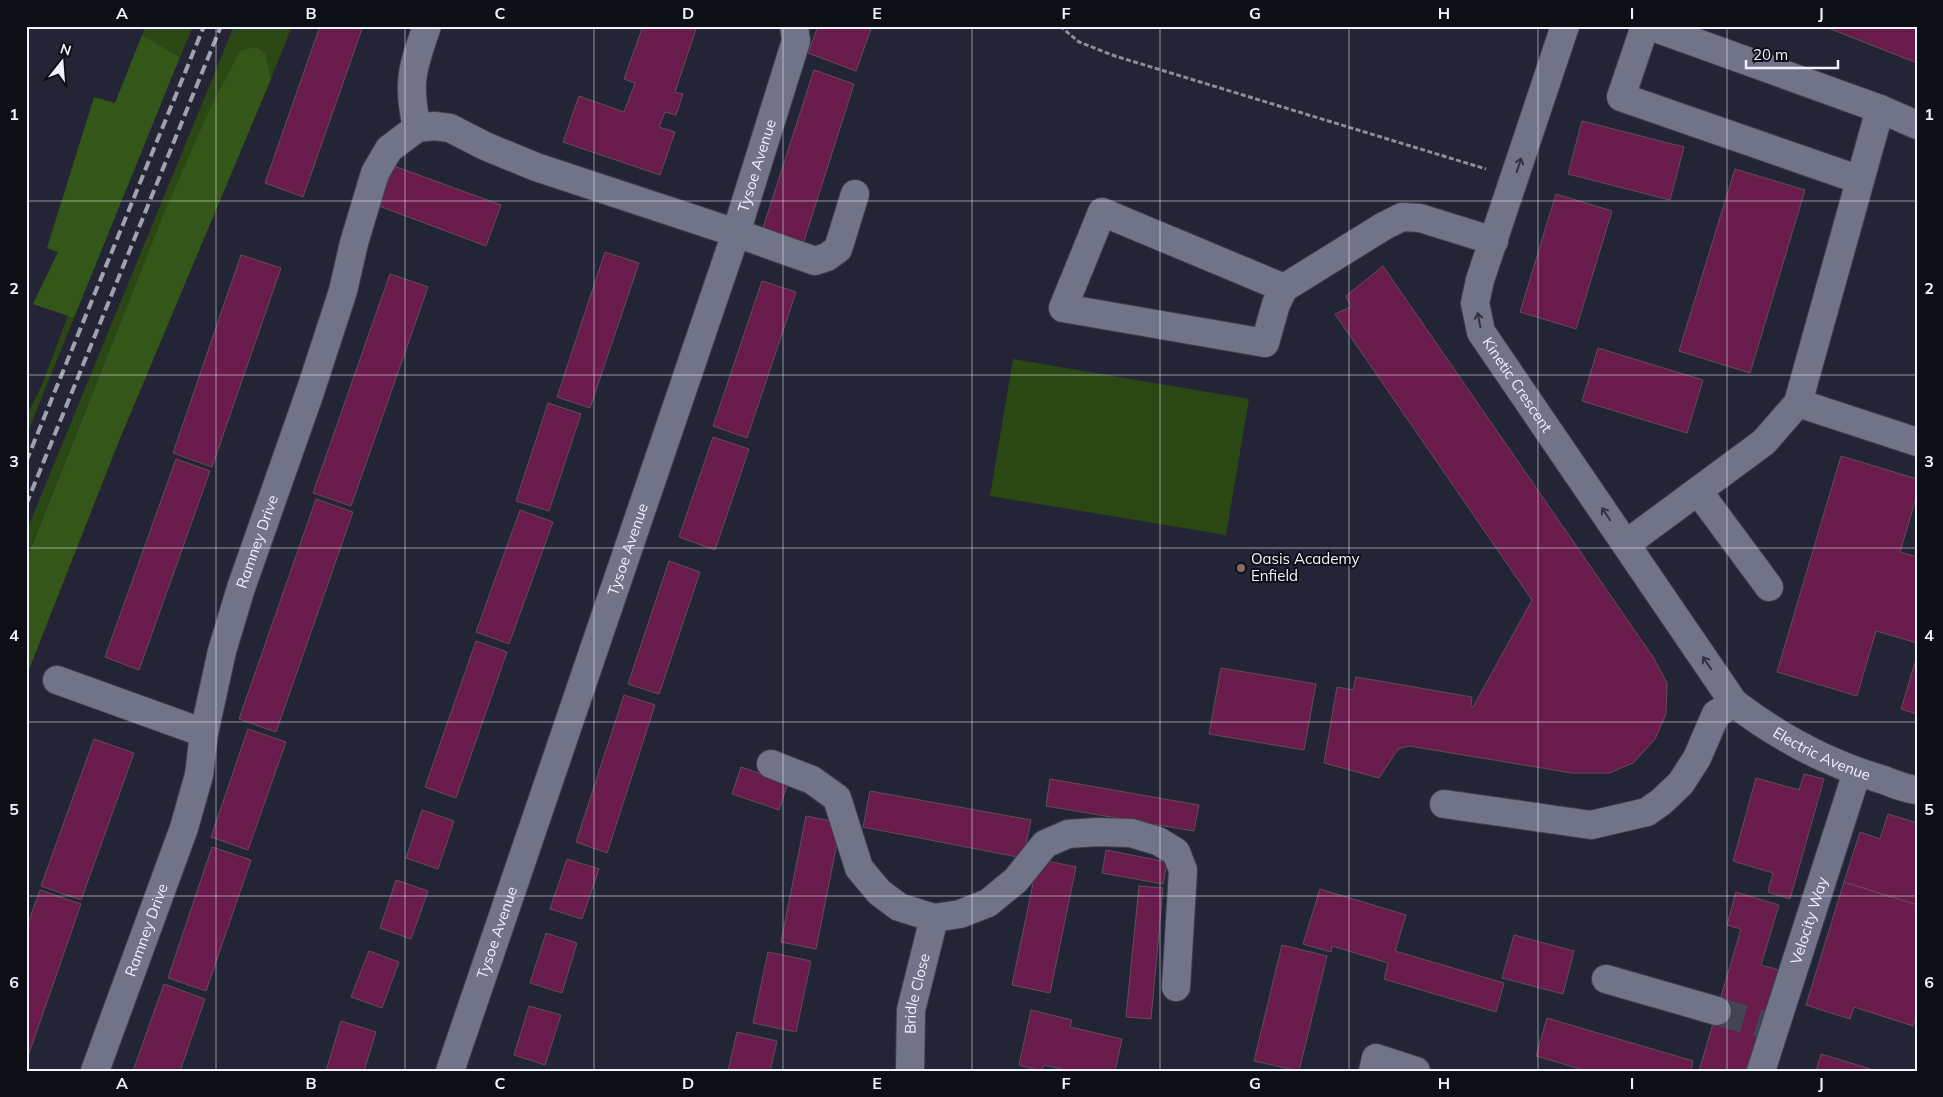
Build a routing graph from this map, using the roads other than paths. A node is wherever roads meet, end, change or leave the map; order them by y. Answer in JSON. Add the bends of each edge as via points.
{"nodes":[{"id":1,"x":427,"y":26,"type":"edge"},
{"id":2,"x":794,"y":26,"type":"edge"},
{"id":3,"x":1565,"y":26,"type":"edge"},
{"id":4,"x":1645,"y":26,"type":"edge"},
{"id":5,"x":1650,"y":26,"type":"edge"},
{"id":6,"x":1880,"y":110,"type":"junction"},
{"id":7,"x":1917,"y":125,"type":"edge"},
{"id":8,"x":417,"y":128,"type":"junction"},
{"id":9,"x":1860,"y":180,"type":"junction"},
{"id":10,"x":855,"y":194,"type":"dead end"},
{"id":11,"x":736,"y":233,"type":"junction"},
{"id":12,"x":1494,"y":241,"type":"junction"},
{"id":13,"x":1284,"y":288,"type":"junction"},
{"id":14,"x":1798,"y":403,"type":"junction"},
{"id":15,"x":1917,"y":442,"type":"edge"},
{"id":16,"x":1698,"y":491,"type":"junction"},
{"id":17,"x":1626,"y":544,"type":"junction"},
{"id":18,"x":1769,"y":587,"type":"dead end"},
{"id":19,"x":57,"y":680,"type":"dead end"},
{"id":20,"x":1734,"y":703,"type":"junction"},
{"id":21,"x":204,"y":733,"type":"junction"},
{"id":22,"x":771,"y":764,"type":"dead end"},
{"id":23,"x":1857,"y":772,"type":"junction"},
{"id":24,"x":1917,"y":790,"type":"edge"},
{"id":25,"x":1444,"y":804,"type":"dead end"},
{"id":26,"x":934,"y":918,"type":"junction"},
{"id":27,"x":1606,"y":979,"type":"dead end"},
{"id":28,"x":1176,"y":987,"type":"dead end"},
{"id":29,"x":1717,"y":1011,"type":"tunnel mouth"},
{"id":30,"x":95,"y":1071,"type":"edge"},
{"id":31,"x":450,"y":1071,"type":"edge"},
{"id":32,"x":910,"y":1071,"type":"edge"},
{"id":33,"x":1373,"y":1071,"type":"edge"},
{"id":34,"x":1416,"y":1071,"type":"edge"},
{"id":35,"x":1761,"y":1071,"type":"edge"}],
"edges":[{"from":1,"to":8,"type":"street","via":[[411,82],[411,102]]},
{"from":2,"to":11,"type":"street","name":"Tysoe Avenue","via":[[796,41]]},
{"from":12,"to":3,"type":"street","name":"Kinetic Crescent","one_way":true},
{"from":4,"to":9,"type":"street","via":[[1621,97]]},
{"from":5,"to":6,"type":"street"},
{"from":6,"to":7,"type":"street"},
{"from":6,"to":9,"type":"street"},
{"from":8,"to":11,"type":"street","via":[[450,128],[536,167]]},
{"from":8,"to":21,"type":"street","name":"Ramney Drive","via":[[389,149],[375,173],[354,243],[344,291],[241,588],[222,651]]},
{"from":9,"to":14,"type":"street"},
{"from":10,"to":11,"type":"street","via":[[838,250],[815,261]]},
{"from":11,"to":31,"type":"street","name":"Tysoe Avenue"},
{"from":12,"to":13,"type":"street","via":[[1420,218],[1402,217]]},
{"from":17,"to":12,"type":"street","name":"Kinetic Crescent","one_way":true,"via":[[1481,332],[1475,303]]},
{"from":13,"to":13,"type":"street","via":[[1276,304],[1266,343],[1063,308],[1102,212]]},
{"from":14,"to":15,"type":"street"},
{"from":14,"to":16,"type":"street","via":[[1764,442]]},
{"from":16,"to":17,"type":"street"},
{"from":16,"to":18,"type":"street"},
{"from":20,"to":17,"type":"street","name":"Kinetic Crescent","one_way":true},
{"from":19,"to":21,"type":"street"},
{"from":20,"to":23,"type":"street","name":"Electric Avenue","via":[[1766,728]]},
{"from":20,"to":25,"type":"street","via":[[1716,714],[1697,758],[1681,782],[1647,812],[1591,825]]},
{"from":21,"to":30,"type":"street","name":"Ramney Drive","via":[[199,775],[184,828]]},
{"from":22,"to":26,"type":"street","via":[[812,780],[837,798],[859,868],[879,892],[899,907]]},
{"from":23,"to":24,"type":"street","name":"Electric Avenue"},
{"from":23,"to":35,"type":"street","name":"Velocity Way","via":[[1769,1026]]},
{"from":26,"to":28,"type":"street","via":[[960,914],[988,903],[1016,880],[1045,844],[1068,834],[1131,833],[1158,841],[1176,852],[1183,870]]},
{"from":26,"to":32,"type":"street","name":"Bridle Close","via":[[911,1010]]},
{"from":27,"to":29,"type":"street"},
{"from":33,"to":34,"type":"street","via":[[1376,1058]]}]}
